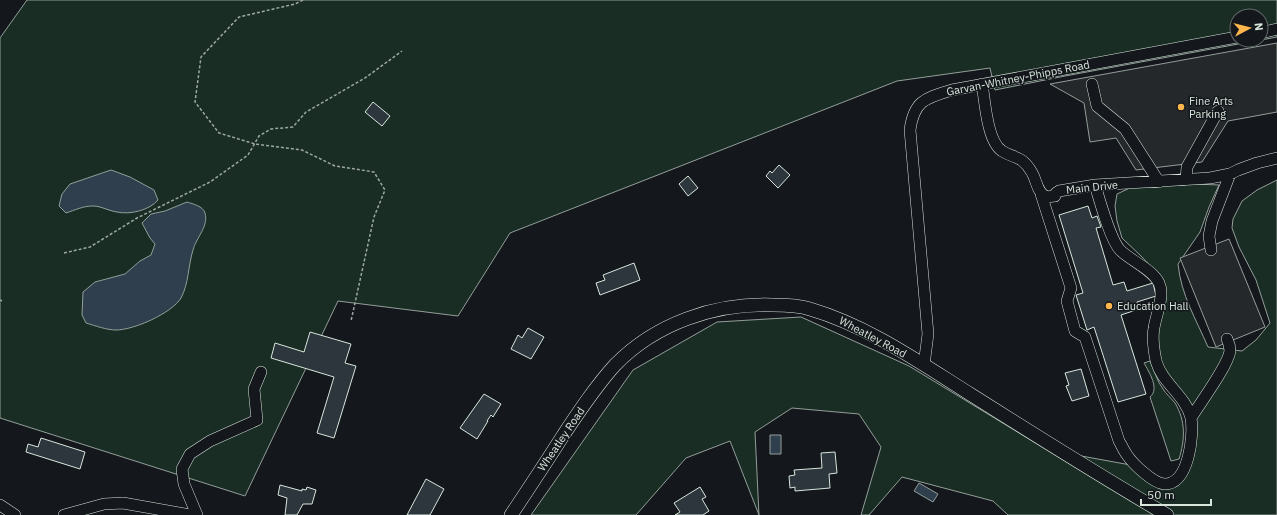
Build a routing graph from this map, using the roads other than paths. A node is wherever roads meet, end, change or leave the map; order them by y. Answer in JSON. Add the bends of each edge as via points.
{"nodes":[{"id":1,"x":1229,"y":38,"type":"edge"},
{"id":2,"x":982,"y":84,"type":"junction"},
{"id":3,"x":1092,"y":84,"type":"dead end"},
{"id":4,"x":1218,"y":111,"type":"dead end"},
{"id":5,"x":1277,"y":158,"type":"edge"},
{"id":6,"x":1230,"y":174,"type":"junction"},
{"id":7,"x":1186,"y":180,"type":"junction"},
{"id":8,"x":1159,"y":182,"type":"junction"},
{"id":9,"x":1095,"y":185,"type":"junction"},
{"id":10,"x":1041,"y":194,"type":"junction"},
{"id":11,"x":1211,"y":250,"type":"dead end"},
{"id":12,"x":1227,"y":339,"type":"dead end"},
{"id":13,"x":924,"y":365,"type":"junction"},
{"id":14,"x":262,"y":372,"type":"dead end"},
{"id":15,"x":1191,"y":418,"type":"junction"},
{"id":16,"x":0,"y":505,"type":"edge"},
{"id":17,"x":15,"y":515,"type":"edge"},
{"id":18,"x":64,"y":515,"type":"edge"},
{"id":19,"x":190,"y":515,"type":"edge"},
{"id":20,"x":197,"y":515,"type":"edge"},
{"id":21,"x":511,"y":515,"type":"edge"},
{"id":22,"x":1167,"y":515,"type":"edge"}],
"edges":[{"from":1,"to":2,"type":"street","name":"Garvan-Whitney-Phipps Road"},
{"from":2,"to":10,"type":"street","via":[[994,142],[1001,150],[1023,161],[1032,172]]},
{"from":2,"to":13,"type":"street","name":"Garvan-Whitney-Phipps Road","via":[[928,97],[916,109],[910,130],[928,334]]},
{"from":3,"to":8,"type":"street","via":[[1096,106],[1125,129]]},
{"from":4,"to":7,"type":"street","via":[[1186,167]]},
{"from":5,"to":6,"type":"street","name":"Main Drive"},
{"from":6,"to":7,"type":"street","name":"Main Drive"},
{"from":6,"to":11,"type":"street","via":[[1212,221]]},
{"from":7,"to":8,"type":"street","name":"Main Drive"},
{"from":8,"to":9,"type":"street","name":"Main Drive"},
{"from":9,"to":10,"type":"street","name":"Main Drive","via":[[1059,191],[1051,197]]},
{"from":9,"to":15,"type":"street","via":[[1113,238],[1120,249],[1160,284],[1161,296],[1154,329],[1156,362],[1185,403]]},
{"from":10,"to":15,"type":"street","via":[[1071,288],[1067,301],[1076,331],[1085,337],[1126,454],[1136,466],[1157,481],[1165,484],[1174,481],[1182,475],[1189,455]]},
{"from":12,"to":15,"type":"street","via":[[1230,352],[1225,363]]},
{"from":13,"to":21,"type":"main road","name":"Wheatley Road","via":[[838,317],[809,308],[758,304],[697,315],[661,330],[616,365],[579,412]]},
{"from":13,"to":22,"type":"main road","name":"Wheatley Road"},
{"from":14,"to":20,"type":"street","via":[[254,390],[257,420],[210,441],[190,454],[182,469],[184,484]]},
{"from":16,"to":17,"type":"street"},
{"from":18,"to":19,"type":"street","via":[[104,504],[122,503]]}]}
